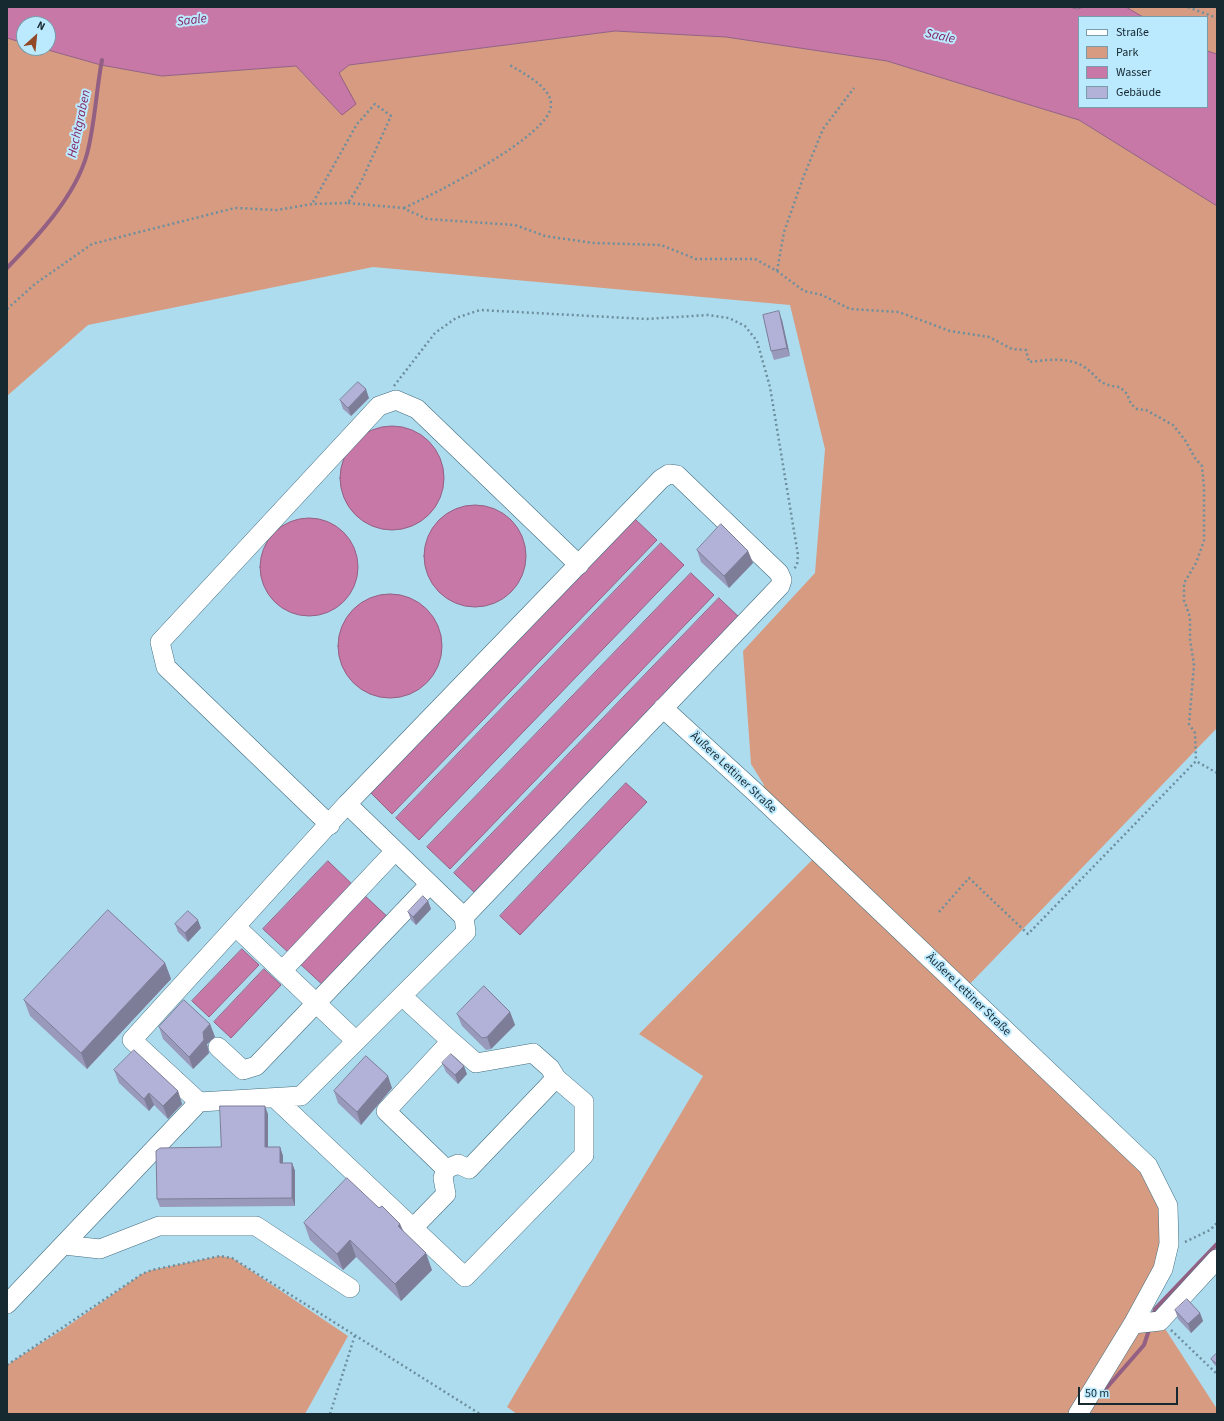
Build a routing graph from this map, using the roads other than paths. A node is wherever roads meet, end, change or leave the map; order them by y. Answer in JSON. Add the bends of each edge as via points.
{"nodes":[{"id":1,"x":579,"y":565,"type":"junction"},
{"id":2,"x":663,"y":708,"type":"junction"},
{"id":3,"x":347,"y":804,"type":"junction"},
{"id":4,"x":330,"y":824,"type":"junction"},
{"id":5,"x":395,"y":851,"type":"junction"},
{"id":6,"x":430,"y":884,"type":"junction"},
{"id":7,"x":464,"y":917,"type":"junction"},
{"id":8,"x":236,"y":927,"type":"junction"},
{"id":9,"x":282,"y":971,"type":"junction"},
{"id":10,"x":402,"y":996,"type":"junction"},
{"id":11,"x":317,"y":1004,"type":"junction"},
{"id":12,"x":451,"y":1041,"type":"junction"},
{"id":13,"x":356,"y":1042,"type":"junction"},
{"id":14,"x":218,"y":1048,"type":"dead end"},
{"id":15,"x":556,"y":1078,"type":"junction"},
{"id":16,"x":276,"y":1098,"type":"junction"},
{"id":17,"x":199,"y":1102,"type":"junction"},
{"id":18,"x":446,"y":1169,"type":"junction"},
{"id":19,"x":412,"y":1228,"type":"junction"},
{"id":20,"x":64,"y":1245,"type":"junction"},
{"id":21,"x":1217,"y":1259,"type":"edge"},
{"id":22,"x":350,"y":1288,"type":"dead end"},
{"id":23,"x":7,"y":1304,"type":"edge"},
{"id":24,"x":1133,"y":1324,"type":"junction"},
{"id":25,"x":1078,"y":1414,"type":"edge"}],
"edges":[{"from":1,"to":2,"type":"street","via":[[661,479],[669,474],[677,475],[780,573],[780,586]]},
{"from":1,"to":3,"type":"street"},
{"from":1,"to":4,"type":"street","via":[[417,409],[396,400],[379,406],[160,642],[166,667]]},
{"from":2,"to":7,"type":"street"},
{"from":2,"to":24,"type":"street","name":"Äußere Lettiner Straße","via":[[756,793],[1148,1166],[1168,1206],[1169,1244],[1163,1269]]},
{"from":3,"to":4,"type":"street"},
{"from":3,"to":5,"type":"street"},
{"from":4,"to":8,"type":"street"},
{"from":5,"to":6,"type":"street"},
{"from":5,"to":9,"type":"street"},
{"from":6,"to":7,"type":"street"},
{"from":6,"to":11,"type":"street"},
{"from":7,"to":10,"type":"street","via":[[466,932]]},
{"from":8,"to":9,"type":"street"},
{"from":8,"to":17,"type":"street","via":[[132,1040]]},
{"from":9,"to":11,"type":"street"},
{"from":10,"to":12,"type":"street"},
{"from":10,"to":13,"type":"street"},
{"from":11,"to":13,"type":"street"},
{"from":11,"to":14,"type":"street","via":[[256,1066],[243,1070]]},
{"from":12,"to":15,"type":"street","via":[[476,1063],[533,1053],[550,1068]]},
{"from":12,"to":18,"type":"street","via":[[386,1111]]},
{"from":13,"to":16,"type":"street","via":[[301,1096]]},
{"from":15,"to":18,"type":"street","via":[[469,1169],[458,1164]]},
{"from":15,"to":19,"type":"street","via":[[584,1102],[584,1155],[465,1277]]},
{"from":16,"to":17,"type":"street"},
{"from":16,"to":19,"type":"street"},
{"from":17,"to":20,"type":"street"},
{"from":18,"to":19,"type":"street","via":[[442,1178],[446,1194]]},
{"from":20,"to":22,"type":"street","via":[[100,1249],[159,1226],[256,1226]]},
{"from":20,"to":23,"type":"street"},
{"from":21,"to":24,"type":"street","via":[[1160,1321]]},
{"from":24,"to":25,"type":"street","name":"Äußere Lettiner Straße"}]}
